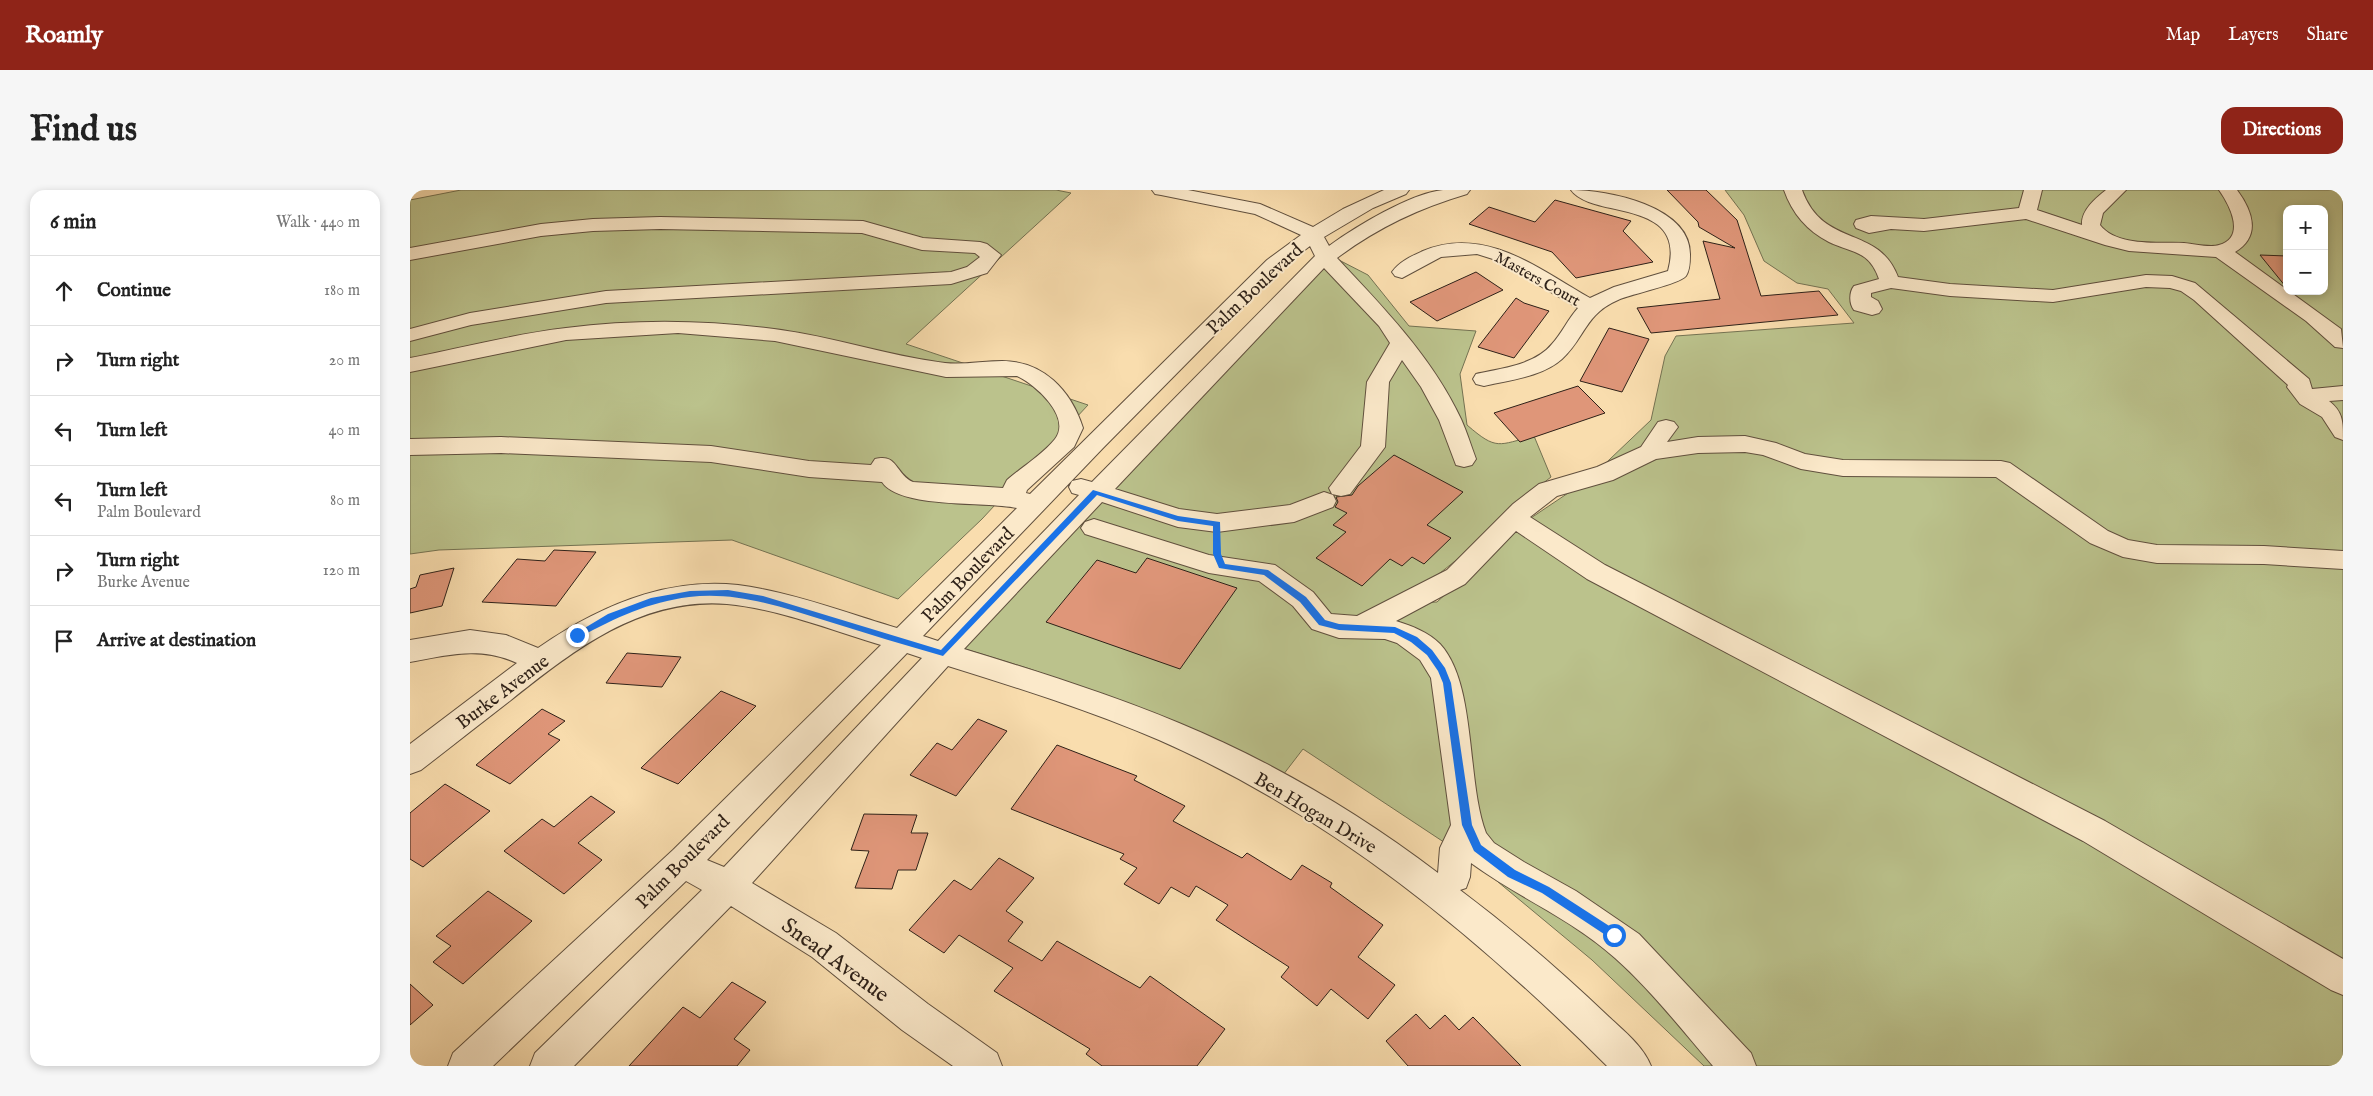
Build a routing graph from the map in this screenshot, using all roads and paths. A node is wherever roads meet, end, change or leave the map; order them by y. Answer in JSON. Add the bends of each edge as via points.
{"nodes":[{"id":1,"x":1161,"y":190,"type":"edge"},
{"id":2,"x":1400,"y":190,"type":"edge"},
{"id":3,"x":1461,"y":190,"type":"edge"},
{"id":4,"x":1580,"y":190,"type":"edge"},
{"id":5,"x":1793,"y":190,"type":"edge"},
{"id":6,"x":2033,"y":190,"type":"edge"},
{"id":7,"x":2117,"y":190,"type":"edge"},
{"id":8,"x":2228,"y":190,"type":"edge"},
{"id":9,"x":2027,"y":213,"type":"junction"},
{"id":10,"x":1888,"y":224,"type":"dead end"},
{"id":11,"x":2110,"y":240,"type":"junction"},
{"id":12,"x":1319,"y":246,"type":"junction"},
{"id":13,"x":2221,"y":252,"type":"junction"},
{"id":14,"x":410,"y":254,"type":"edge"},
{"id":15,"x":1402,"y":272,"type":"dead end"},
{"id":16,"x":1890,"y":282,"type":"junction"},
{"id":17,"x":1862,"y":300,"type":"dead end"},
{"id":18,"x":1590,"y":307,"type":"junction"},
{"id":19,"x":410,"y":335,"type":"edge"},
{"id":20,"x":2343,"y":342,"type":"edge"},
{"id":21,"x":1401,"y":343,"type":"junction"},
{"id":22,"x":410,"y":366,"type":"edge"},
{"id":23,"x":1484,"y":379,"type":"dead end"},
{"id":24,"x":2343,"y":393,"type":"edge"},
{"id":25,"x":2306,"y":396,"type":"junction"},
{"id":26,"x":1666,"y":427,"type":"dead end"},
{"id":27,"x":2343,"y":432,"type":"edge"},
{"id":28,"x":410,"y":447,"type":"edge"},
{"id":29,"x":1651,"y":452,"type":"junction"},
{"id":30,"x":1464,"y":459,"type":"dead end"},
{"id":31,"x":1059,"y":479,"type":"junction"},
{"id":32,"x":1096,"y":492,"type":"junction"},
{"id":33,"x":1217,"y":524,"type":"junction"},
{"id":34,"x":1094,"y":528,"type":"dead end"},
{"id":35,"x":1505,"y":528,"type":"junction"},
{"id":36,"x":2343,"y":560,"type":"edge"},
{"id":37,"x":1222,"y":566,"type":"junction"},
{"id":38,"x":1361,"y":627,"type":"junction"},
{"id":39,"x":902,"y":642,"type":"junction"},
{"id":40,"x":410,"y":651,"type":"edge"},
{"id":41,"x":943,"y":653,"type":"junction"},
{"id":42,"x":540,"y":661,"type":"junction"},
{"id":43,"x":410,"y":761,"type":"edge"},
{"id":44,"x":1467,"y":825,"type":"junction"},
{"id":45,"x":682,"y":863,"type":"junction"},
{"id":46,"x":1454,"y":877,"type":"dead end"},
{"id":47,"x":728,"y":886,"type":"junction"},
{"id":48,"x":2343,"y":978,"type":"edge"},
{"id":49,"x":466,"y":1066,"type":"edge"},
{"id":50,"x":548,"y":1066,"type":"edge"},
{"id":51,"x":984,"y":1066,"type":"edge"},
{"id":52,"x":1632,"y":1066,"type":"edge"},
{"id":53,"x":1738,"y":1066,"type":"edge"}],
"edges":[{"from":1,"to":12,"type":"street","via":[[1260,210]]},
{"from":2,"to":12,"type":"street","name":"Palm Boulevard","via":[[1350,211]]},
{"from":3,"to":12,"type":"street","name":"Palm Boulevard","via":[[1415,204]]},
{"from":4,"to":18,"type":"street","via":[[1587,195],[1630,206],[1666,223],[1675,232],[1682,248],[1677,274],[1616,293]]},
{"from":5,"to":16,"type":"street","via":[[1809,220],[1828,234],[1874,254],[1882,262]]},
{"from":6,"to":9,"type":"street"},
{"from":7,"to":11,"type":"street","via":[[2097,208],[2090,221],[2098,234]]},
{"from":8,"to":13,"type":"street","via":[[2245,222],[2235,244]]},
{"from":9,"to":10,"type":"street","via":[[1924,225]]},
{"from":9,"to":11,"type":"street"},
{"from":11,"to":13,"type":"street","via":[[2146,248]]},
{"from":12,"to":21,"type":"street"},
{"from":12,"to":31,"type":"street","name":"Palm Boulevard","via":[[1274,264]]},
{"from":12,"to":32,"type":"street","name":"Palm Boulevard","via":[[1280,300]]},
{"from":13,"to":20,"type":"street","via":[[2307,311]]},
{"from":14,"to":19,"type":"street","via":[[541,230],[668,223],[862,227],[922,244],[980,248],[990,255],[978,269],[951,278],[606,297],[470,319]]},
{"from":15,"to":18,"type":"street","name":"Masters Court","via":[[1416,261],[1437,252],[1478,248],[1503,256]]},
{"from":16,"to":17,"type":"street","via":[[1865,288],[1860,295]]},
{"from":16,"to":25,"type":"street","via":[[1950,290],[2047,296],[2153,280],[2172,282],[2188,288],[2278,362],[2301,384],[2299,390]]},
{"from":18,"to":23,"type":"street","via":[[1555,354],[1530,367]]},
{"from":21,"to":30,"type":"street","via":[[1432,386],[1450,420]]},
{"from":21,"to":33,"type":"street","via":[[1378,382],[1373,446],[1332,494],[1294,514]]},
{"from":22,"to":28,"type":"street","via":[[566,334],[678,327],[776,335],[946,370],[1021,370],[1035,376],[1053,391],[1066,412],[1071,428],[1066,442],[1016,486],[1014,493],[1020,500],[909,490],[901,488],[885,469],[809,469],[725,455],[514,445]]},
{"from":24,"to":25,"type":"street"},
{"from":25,"to":27,"type":"street","via":[[2330,412]]},
{"from":26,"to":29,"type":"street"},
{"from":29,"to":35,"type":"street","via":[[1604,474],[1553,488],[1535,498]]},
{"from":29,"to":36,"type":"street","via":[[1698,445],[1745,444],[1768,448],[1801,461],[1843,468],[2001,469],[2099,537],[2122,548],[2158,554]]},
{"from":31,"to":32,"type":"street"},
{"from":31,"to":39,"type":"street","name":"Palm Boulevard"},
{"from":32,"to":33,"type":"street","via":[[1178,518]]},
{"from":32,"to":41,"type":"street","name":"Palm Boulevard"},
{"from":33,"to":37,"type":"street","via":[[1217,554]]},
{"from":34,"to":37,"type":"street"},
{"from":35,"to":38,"type":"street","via":[[1456,577]]},
{"from":35,"to":48,"type":"street","via":[[1554,545],[1596,572],[2086,827]]},
{"from":37,"to":38,"type":"street","via":[[1266,572],[1303,600],[1322,622],[1339,627]]},
{"from":38,"to":44,"type":"street","via":[[1386,628],[1407,635],[1430,652],[1442,670],[1451,707]]},
{"from":39,"to":41,"type":"street","name":"Burke Avenue"},
{"from":39,"to":42,"type":"street","name":"Burke Avenue","via":[[763,599],[728,593],[690,594],[651,601],[611,616]]},
{"from":39,"to":45,"type":"street","name":"Palm Boulevard"},
{"from":40,"to":42,"type":"street","via":[[470,641],[506,646]]},
{"from":41,"to":47,"type":"street","name":"Palm Boulevard"},
{"from":41,"to":52,"type":"street","name":"Ben Hogan Drive","via":[[1024,678],[1169,732],[1259,775],[1353,831],[1470,917],[1580,1012]]},
{"from":42,"to":43,"type":"street","name":"Burke Avenue"},
{"from":44,"to":46,"type":"street","via":[[1456,848]]},
{"from":44,"to":53,"type":"street","via":[[1483,853],[1564,902],[1627,946]]},
{"from":45,"to":47,"type":"street","name":"Snead Avenue"},
{"from":45,"to":49,"type":"street","name":"Palm Boulevard"},
{"from":47,"to":50,"type":"street","name":"Palm Boulevard"},
{"from":47,"to":51,"type":"street","name":"Snead Avenue","via":[[824,946]]}]}
